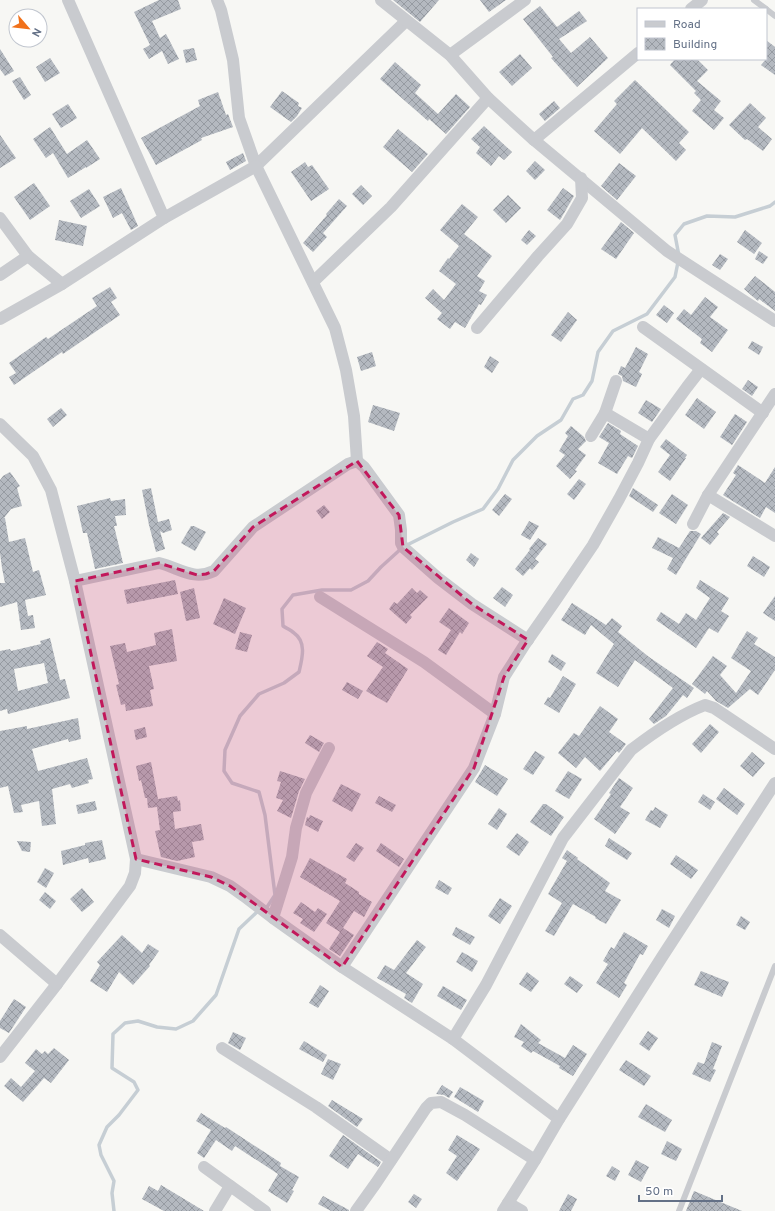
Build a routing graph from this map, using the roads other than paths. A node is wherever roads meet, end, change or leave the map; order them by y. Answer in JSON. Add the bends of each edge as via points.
{"nodes":[{"id":1,"x":68,"y":0,"type":"edge"},
{"id":2,"x":217,"y":0,"type":"edge"},
{"id":3,"x":381,"y":0,"type":"edge"},
{"id":4,"x":525,"y":0,"type":"edge"},
{"id":5,"x":702,"y":0,"type":"edge"},
{"id":6,"x":754,"y":0,"type":"edge"},
{"id":7,"x":692,"y":8,"type":"edge"},
{"id":8,"x":765,"y":8,"type":"edge"},
{"id":9,"x":767,"y":10,"type":"edge"},
{"id":10,"x":775,"y":16,"type":"edge"},
{"id":11,"x":406,"y":21,"type":"junction"},
{"id":12,"x":450,"y":55,"type":"junction"},
{"id":13,"x":637,"y":55,"type":"edge"},
{"id":14,"x":488,"y":98,"type":"junction"},
{"id":15,"x":534,"y":140,"type":"junction"},
{"id":16,"x":256,"y":166,"type":"junction"},
{"id":17,"x":581,"y":178,"type":"junction"},
{"id":18,"x":0,"y":218,"type":"edge"},
{"id":19,"x":164,"y":218,"type":"junction"},
{"id":20,"x":28,"y":256,"type":"junction"},
{"id":21,"x":0,"y":275,"type":"edge"},
{"id":22,"x":313,"y":282,"type":"junction"},
{"id":23,"x":62,"y":284,"type":"junction"},
{"id":24,"x":0,"y":319,"type":"edge"},
{"id":25,"x":775,"y":321,"type":"edge"},
{"id":26,"x":643,"y":327,"type":"dead end"},
{"id":27,"x":477,"y":328,"type":"dead end"},
{"id":28,"x":701,"y":369,"type":"junction"},
{"id":29,"x":616,"y":381,"type":"dead end"},
{"id":30,"x":775,"y":394,"type":"edge"},
{"id":31,"x":605,"y":412,"type":"junction"},
{"id":32,"x":762,"y":413,"type":"junction"},
{"id":33,"x":0,"y":424,"type":"edge"},
{"id":34,"x":591,"y":436,"type":"dead end"},
{"id":35,"x":649,"y":439,"type":"junction"},
{"id":36,"x":357,"y":461,"type":"junction"},
{"id":37,"x":708,"y":495,"type":"junction"},
{"id":38,"x":693,"y":524,"type":"dead end"},
{"id":39,"x":775,"y":536,"type":"edge"},
{"id":40,"x":75,"y":581,"type":"junction"},
{"id":41,"x":320,"y":597,"type":"dead end"},
{"id":42,"x":528,"y":640,"type":"junction"},
{"id":43,"x":495,"y":714,"type":"junction"},
{"id":44,"x":329,"y":748,"type":"dead end"},
{"id":45,"x":775,"y":749,"type":"edge"},
{"id":46,"x":775,"y":783,"type":"edge"},
{"id":47,"x":136,"y":859,"type":"junction"},
{"id":48,"x":270,"y":916,"type":"junction"},
{"id":49,"x":0,"y":935,"type":"edge"},
{"id":50,"x":775,"y":966,"type":"edge"},
{"id":51,"x":342,"y":967,"type":"junction"},
{"id":52,"x":57,"y":984,"type":"junction"},
{"id":53,"x":452,"y":1039,"type":"junction"},
{"id":54,"x":222,"y":1048,"type":"dead end"},
{"id":55,"x":0,"y":1057,"type":"edge"},
{"id":56,"x":559,"y":1118,"type":"junction"},
{"id":57,"x":391,"y":1160,"type":"junction"},
{"id":58,"x":535,"y":1160,"type":"junction"},
{"id":59,"x":204,"y":1166,"type":"dead end"},
{"id":60,"x":230,"y":1186,"type":"junction"},
{"id":61,"x":506,"y":1207,"type":"edge"},
{"id":62,"x":215,"y":1211,"type":"edge"},
{"id":63,"x":265,"y":1211,"type":"edge"},
{"id":64,"x":356,"y":1211,"type":"edge"},
{"id":65,"x":522,"y":1211,"type":"edge"},
{"id":66,"x":678,"y":1211,"type":"edge"}],
"edges":[{"from":1,"to":19,"type":"street"},
{"from":2,"to":16,"type":"street","via":[[233,60],[239,118]]},
{"from":3,"to":11,"type":"street"},
{"from":4,"to":12,"type":"street"},
{"from":5,"to":7,"type":"street"},
{"from":6,"to":8,"type":"lane"},
{"from":9,"to":10,"type":"lane"},
{"from":11,"to":12,"type":"street"},
{"from":11,"to":16,"type":"street"},
{"from":12,"to":14,"type":"street"},
{"from":13,"to":15,"type":"street"},
{"from":14,"to":15,"type":"street"},
{"from":14,"to":22,"type":"street","via":[[391,207]]},
{"from":15,"to":17,"type":"street"},
{"from":16,"to":19,"type":"street"},
{"from":16,"to":22,"type":"street"},
{"from":17,"to":25,"type":"street","via":[[667,251]]},
{"from":17,"to":27,"type":"street","via":[[582,198],[567,224]]},
{"from":18,"to":20,"type":"street"},
{"from":19,"to":23,"type":"street"},
{"from":20,"to":21,"type":"street"},
{"from":20,"to":23,"type":"street"},
{"from":22,"to":36,"type":"street","via":[[335,328],[346,370],[354,416]]},
{"from":23,"to":24,"type":"street"},
{"from":26,"to":28,"type":"street"},
{"from":28,"to":32,"type":"street"},
{"from":28,"to":35,"type":"street"},
{"from":29,"to":31,"type":"street"},
{"from":30,"to":32,"type":"street"},
{"from":31,"to":34,"type":"street"},
{"from":31,"to":35,"type":"street"},
{"from":32,"to":37,"type":"street"},
{"from":33,"to":40,"type":"street","via":[[33,456],[51,490]]},
{"from":35,"to":42,"type":"street","via":[[593,545]]},
{"from":36,"to":40,"type":"street","via":[[348,464],[252,527],[214,570],[206,574],[197,575],[159,563]]},
{"from":36,"to":42,"type":"street","via":[[399,515],[403,547],[472,604]]},
{"from":37,"to":38,"type":"street"},
{"from":37,"to":39,"type":"street"},
{"from":40,"to":47,"type":"street"},
{"from":41,"to":43,"type":"street","via":[[424,662]]},
{"from":42,"to":43,"type":"street","via":[[504,677]]},
{"from":43,"to":51,"type":"street","via":[[474,768]]},
{"from":44,"to":48,"type":"street","via":[[306,793],[296,828],[292,857]]},
{"from":45,"to":53,"type":"street","via":[[714,708],[705,705],[668,725],[631,750],[563,838],[486,984]]},
{"from":46,"to":56,"type":"street"},
{"from":47,"to":48,"type":"street","via":[[211,877],[230,886]]},
{"from":47,"to":52,"type":"street","via":[[135,874],[130,886]]},
{"from":48,"to":51,"type":"street"},
{"from":49,"to":52,"type":"street"},
{"from":50,"to":66,"type":"lane"},
{"from":51,"to":53,"type":"street"},
{"from":52,"to":55,"type":"street"},
{"from":53,"to":56,"type":"street"},
{"from":54,"to":57,"type":"street","via":[[316,1107]]},
{"from":56,"to":58,"type":"street"},
{"from":57,"to":58,"type":"street","via":[[426,1108],[432,1102],[441,1102]]},
{"from":57,"to":64,"type":"street"},
{"from":58,"to":61,"type":"street"},
{"from":59,"to":60,"type":"street"},
{"from":60,"to":62,"type":"street"},
{"from":60,"to":63,"type":"street"},
{"from":61,"to":65,"type":"street"}]}
